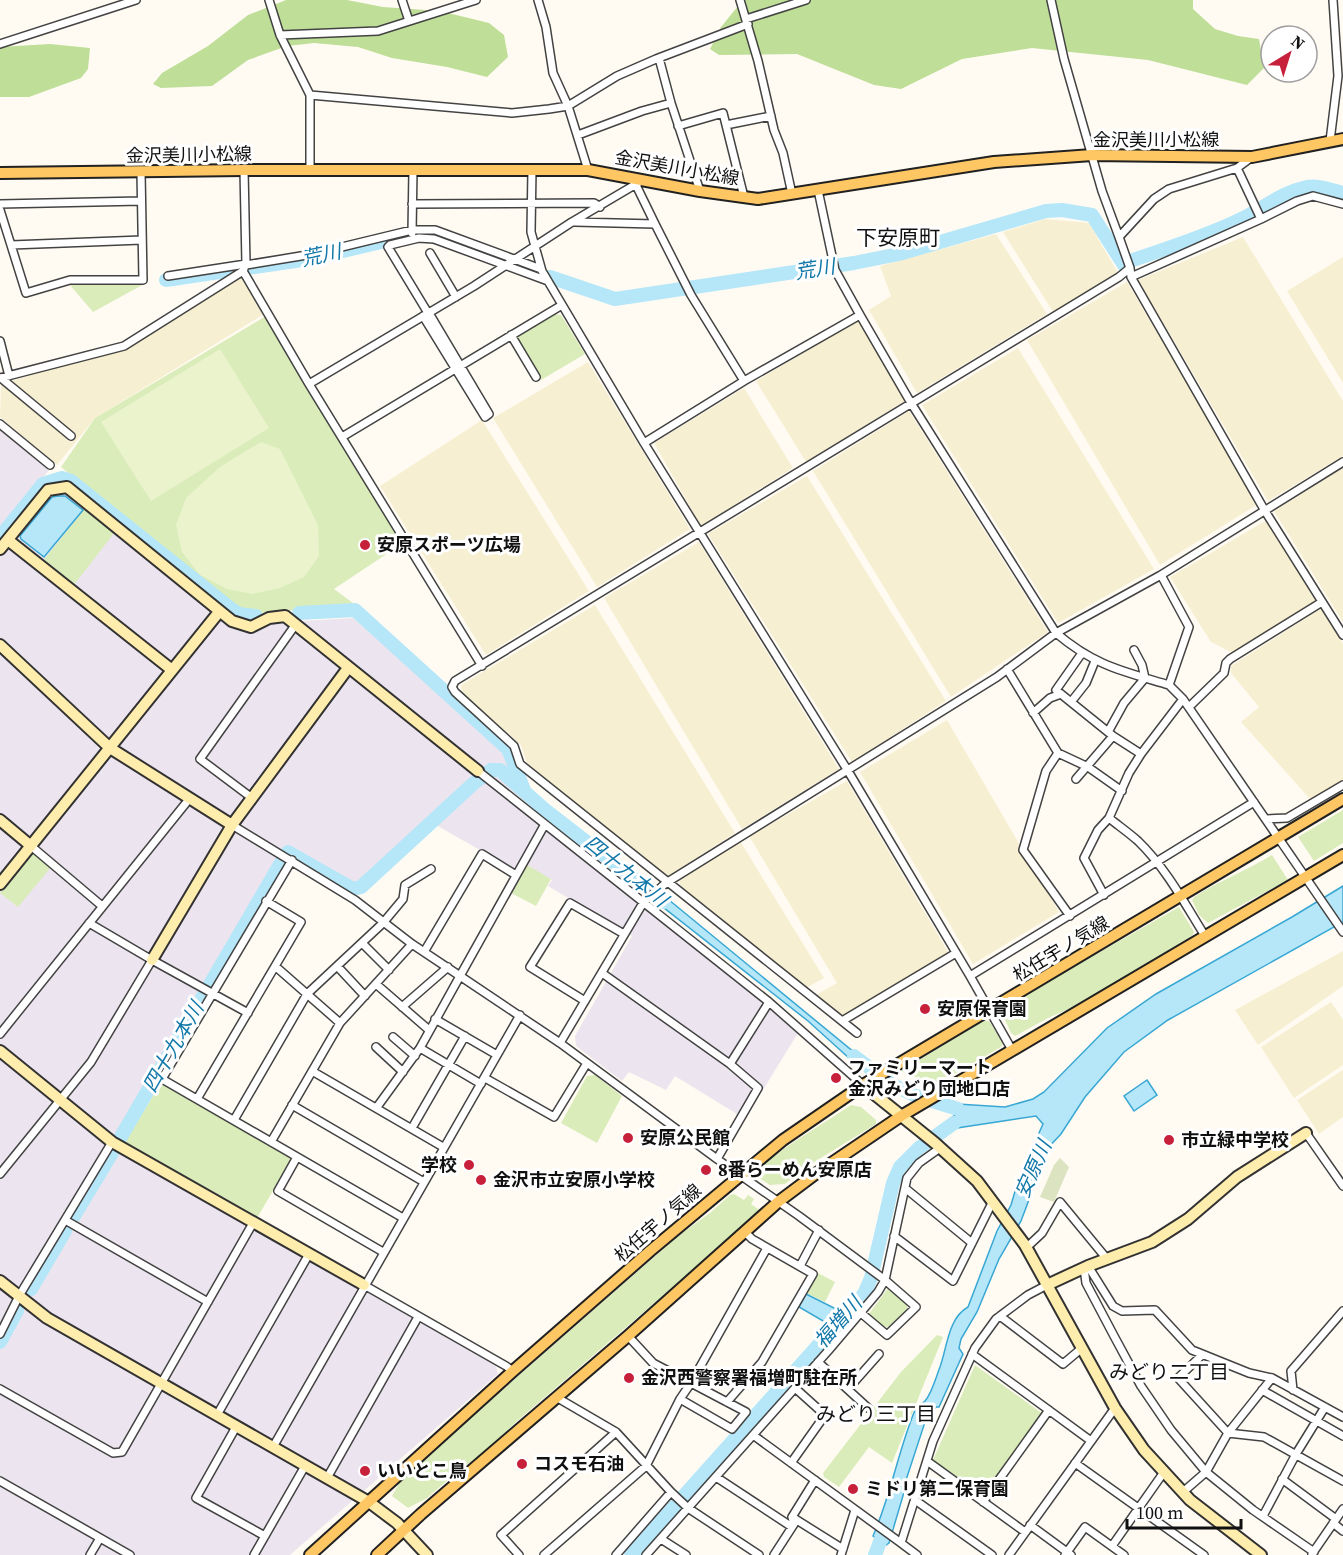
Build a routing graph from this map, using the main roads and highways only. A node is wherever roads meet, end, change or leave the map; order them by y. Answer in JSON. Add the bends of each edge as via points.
{"nodes":[{"id":1,"x":1343,"y":139,"type":"edge"},
{"id":2,"x":0,"y":173,"type":"edge"},
{"id":3,"x":1343,"y":800,"type":"edge"},
{"id":4,"x":1343,"y":855,"type":"edge"},
{"id":5,"x":310,"y":1555,"type":"edge"},
{"id":6,"x":377,"y":1555,"type":"edge"}],
"edges":[{"from":1,"to":2,"type":"main road","name":"金沢美川小松線","via":[[1252,157],[1092,155],[993,162],[758,199],[640,183],[588,170]]},
{"from":3,"to":5,"type":"main road","name":"松任宇ノ気線","via":[[863,1085],[783,1140],[513,1371]]},
{"from":4,"to":6,"type":"main road","via":[[1310,881],[1205,936],[901,1116],[778,1202]]}]}
